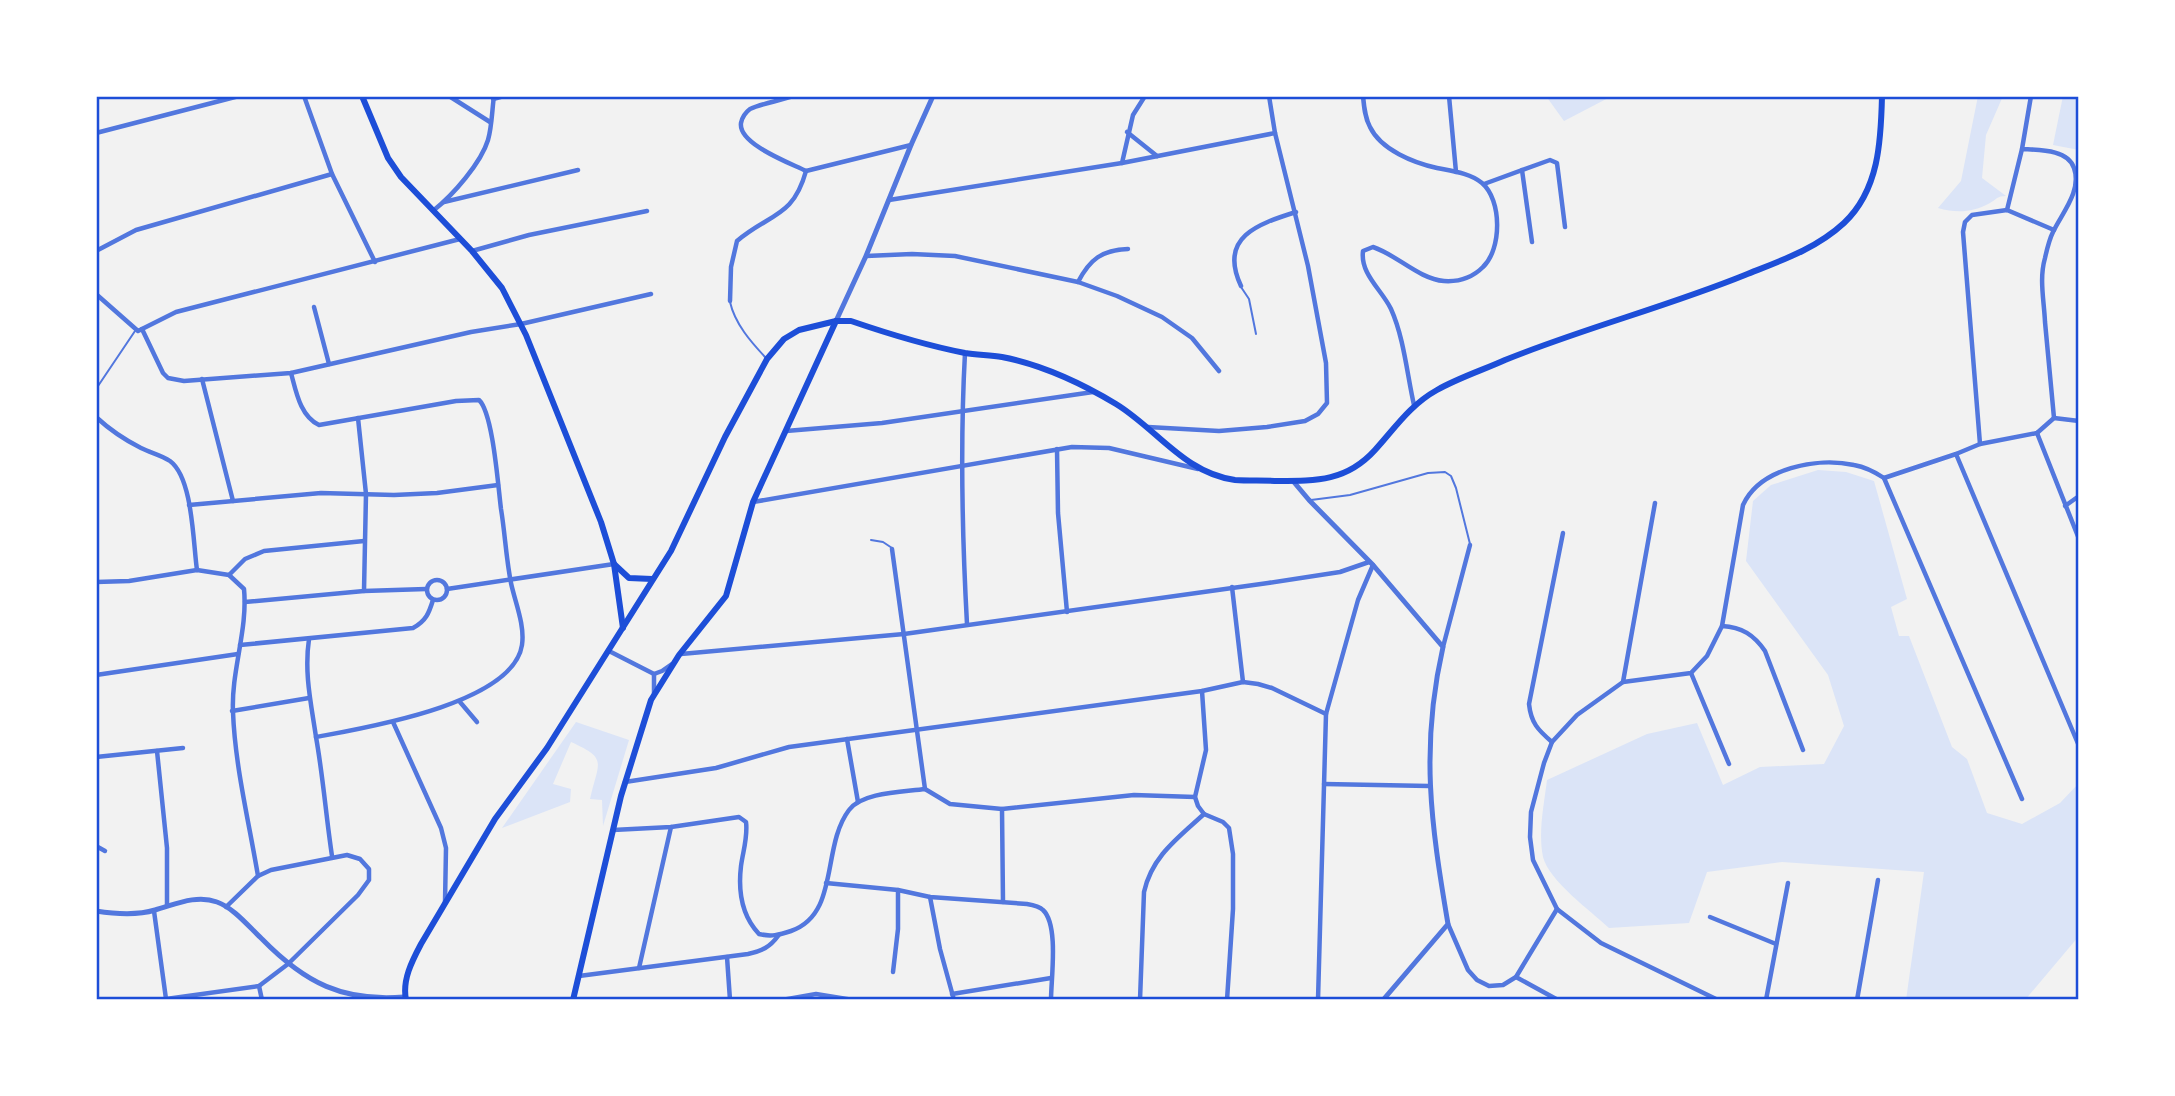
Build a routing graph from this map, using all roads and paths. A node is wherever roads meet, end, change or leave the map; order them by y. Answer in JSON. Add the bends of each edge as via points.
{"nodes":[{"id":1,"x":239,"y":96,"type":"edge"},
{"id":2,"x":304,"y":96,"type":"edge"},
{"id":3,"x":362,"y":96,"type":"edge"},
{"id":4,"x":449,"y":96,"type":"edge"},
{"id":5,"x":505,"y":96,"type":"edge"},
{"id":6,"x":793,"y":96,"type":"edge"},
{"id":7,"x":933,"y":96,"type":"edge"},
{"id":8,"x":1145,"y":96,"type":"edge"},
{"id":9,"x":1269,"y":96,"type":"edge"},
{"id":10,"x":1363,"y":96,"type":"edge"},
{"id":11,"x":1450,"y":96,"type":"edge"},
{"id":12,"x":1882,"y":96,"type":"edge"},
{"id":13,"x":2031,"y":96,"type":"edge"},
{"id":14,"x":494,"y":98,"type":"edge"},
{"id":15,"x":490,"y":122,"type":"junction"},
{"id":16,"x":1128,"y":132,"type":"junction"},
{"id":17,"x":96,"y":133,"type":"edge"},
{"id":18,"x":1275,"y":133,"type":"junction"},
{"id":19,"x":911,"y":145,"type":"junction"},
{"id":20,"x":2022,"y":149,"type":"junction"},
{"id":21,"x":1157,"y":156,"type":"junction"},
{"id":22,"x":1122,"y":163,"type":"junction"},
{"id":23,"x":578,"y":170,"type":"dead end"},
{"id":24,"x":1522,"y":170,"type":"junction"},
{"id":25,"x":806,"y":171,"type":"junction"},
{"id":26,"x":1456,"y":172,"type":"junction"},
{"id":27,"x":332,"y":174,"type":"junction"},
{"id":28,"x":1483,"y":184,"type":"junction"},
{"id":29,"x":889,"y":200,"type":"junction"},
{"id":30,"x":444,"y":202,"type":"junction"},
{"id":31,"x":435,"y":210,"type":"junction"},
{"id":32,"x":2007,"y":210,"type":"junction"},
{"id":33,"x":647,"y":211,"type":"dead end"},
{"id":34,"x":1296,"y":212,"type":"junction"},
{"id":35,"x":1565,"y":227,"type":"dead end"},
{"id":36,"x":2054,"y":230,"type":"junction"},
{"id":37,"x":460,"y":239,"type":"junction"},
{"id":38,"x":1532,"y":242,"type":"dead end"},
{"id":39,"x":1128,"y":249,"type":"dead end"},
{"id":40,"x":96,"y":251,"type":"edge"},
{"id":41,"x":472,"y":251,"type":"junction"},
{"id":42,"x":866,"y":256,"type":"junction"},
{"id":43,"x":374,"y":262,"type":"junction"},
{"id":44,"x":1078,"y":282,"type":"junction"},
{"id":45,"x":1241,"y":286,"type":"joint"},
{"id":46,"x":96,"y":294,"type":"edge"},
{"id":47,"x":651,"y":294,"type":"dead end"},
{"id":48,"x":730,"y":301,"type":"joint"},
{"id":49,"x":314,"y":307,"type":"dead end"},
{"id":50,"x":836,"y":321,"type":"junction"},
{"id":51,"x":521,"y":324,"type":"junction"},
{"id":52,"x":142,"y":329,"type":"junction"},
{"id":53,"x":135,"y":331,"type":"junction"},
{"id":54,"x":1256,"y":334,"type":"dead end"},
{"id":55,"x":965,"y":353,"type":"junction"},
{"id":56,"x":767,"y":359,"type":"junction"},
{"id":57,"x":329,"y":364,"type":"junction"},
{"id":58,"x":1219,"y":371,"type":"dead end"},
{"id":59,"x":291,"y":373,"type":"junction"},
{"id":60,"x":202,"y":379,"type":"junction"},
{"id":61,"x":96,"y":389,"type":"edge"},
{"id":62,"x":1093,"y":392,"type":"junction"},
{"id":63,"x":1414,"y":405,"type":"junction"},
{"id":64,"x":962,"y":411,"type":"junction"},
{"id":65,"x":96,"y":417,"type":"edge"},
{"id":66,"x":358,"y":418,"type":"junction"},
{"id":67,"x":2054,"y":418,"type":"junction"},
{"id":68,"x":2079,"y":421,"type":"edge"},
{"id":69,"x":1148,"y":427,"type":"junction"},
{"id":70,"x":784,"y":432,"type":"junction"},
{"id":71,"x":2037,"y":433,"type":"junction"},
{"id":72,"x":1980,"y":444,"type":"junction"},
{"id":73,"x":1057,"y":449,"type":"junction"},
{"id":74,"x":1956,"y":454,"type":"junction"},
{"id":75,"x":962,"y":467,"type":"junction"},
{"id":76,"x":1199,"y":470,"type":"junction"},
{"id":77,"x":1884,"y":478,"type":"junction"},
{"id":78,"x":1293,"y":481,"type":"junction"},
{"id":79,"x":498,"y":485,"type":"junction"},
{"id":80,"x":366,"y":494,"type":"junction"},
{"id":81,"x":2079,"y":496,"type":"edge"},
{"id":82,"x":1309,"y":500,"type":"junction"},
{"id":83,"x":233,"y":501,"type":"junction"},
{"id":84,"x":753,"y":502,"type":"junction"},
{"id":85,"x":1655,"y":503,"type":"dead end"},
{"id":86,"x":189,"y":505,"type":"junction"},
{"id":87,"x":2065,"y":506,"type":"junction"},
{"id":88,"x":1563,"y":533,"type":"dead end"},
{"id":89,"x":2079,"y":539,"type":"edge"},
{"id":90,"x":871,"y":540,"type":"dead end"},
{"id":91,"x":364,"y":541,"type":"junction"},
{"id":92,"x":1470,"y":545,"type":"joint"},
{"id":93,"x":892,"y":549,"type":"joint"},
{"id":94,"x":614,"y":564,"type":"junction"},
{"id":95,"x":1371,"y":564,"type":"junction"},
{"id":96,"x":197,"y":570,"type":"junction"},
{"id":97,"x":96,"y":575,"type":"edge"},
{"id":98,"x":229,"y":575,"type":"junction"},
{"id":99,"x":652,"y":579,"type":"junction"},
{"id":100,"x":511,"y":580,"type":"junction"},
{"id":101,"x":98,"y":581,"type":"edge"},
{"id":102,"x":1232,"y":587,"type":"junction"},
{"id":103,"x":426,"y":589,"type":"junction"},
{"id":104,"x":447,"y":589,"type":"junction"},
{"id":105,"x":364,"y":592,"type":"junction"},
{"id":106,"x":433,"y":600,"type":"junction"},
{"id":107,"x":245,"y":601,"type":"junction"},
{"id":108,"x":1068,"y":612,"type":"junction"},
{"id":109,"x":967,"y":624,"type":"junction"},
{"id":110,"x":1722,"y":626,"type":"junction"},
{"id":111,"x":622,"y":628,"type":"junction"},
{"id":112,"x":904,"y":634,"type":"junction"},
{"id":113,"x":309,"y":639,"type":"junction"},
{"id":114,"x":240,"y":645,"type":"junction"},
{"id":115,"x":1443,"y":647,"type":"junction"},
{"id":116,"x":609,"y":651,"type":"junction"},
{"id":117,"x":238,"y":654,"type":"junction"},
{"id":118,"x":679,"y":655,"type":"junction"},
{"id":119,"x":673,"y":663,"type":"junction"},
{"id":120,"x":1691,"y":673,"type":"junction"},
{"id":121,"x":654,"y":674,"type":"junction"},
{"id":122,"x":96,"y":675,"type":"edge"},
{"id":123,"x":1243,"y":682,"type":"junction"},
{"id":124,"x":1623,"y":682,"type":"junction"},
{"id":125,"x":1202,"y":691,"type":"junction"},
{"id":126,"x":654,"y":695,"type":"junction"},
{"id":127,"x":309,"y":698,"type":"junction"},
{"id":128,"x":460,"y":702,"type":"junction"},
{"id":129,"x":232,"y":711,"type":"junction"},
{"id":130,"x":1326,"y":713,"type":"junction"},
{"id":131,"x":393,"y":722,"type":"junction"},
{"id":132,"x":477,"y":722,"type":"dead end"},
{"id":133,"x":918,"y":729,"type":"junction"},
{"id":134,"x":316,"y":737,"type":"junction"},
{"id":135,"x":847,"y":739,"type":"junction"},
{"id":136,"x":1552,"y":742,"type":"junction"},
{"id":137,"x":2079,"y":746,"type":"edge"},
{"id":138,"x":183,"y":748,"type":"dead end"},
{"id":139,"x":1803,"y":750,"type":"dead end"},
{"id":140,"x":157,"y":751,"type":"junction"},
{"id":141,"x":96,"y":757,"type":"edge"},
{"id":142,"x":1729,"y":764,"type":"dead end"},
{"id":143,"x":625,"y":782,"type":"junction"},
{"id":144,"x":1324,"y":784,"type":"junction"},
{"id":145,"x":1429,"y":786,"type":"junction"},
{"id":146,"x":925,"y":789,"type":"junction"},
{"id":147,"x":1195,"y":797,"type":"junction"},
{"id":148,"x":2022,"y":799,"type":"dead end"},
{"id":149,"x":858,"y":802,"type":"junction"},
{"id":150,"x":1002,"y":809,"type":"junction"},
{"id":151,"x":1204,"y":814,"type":"junction"},
{"id":152,"x":671,"y":827,"type":"junction"},
{"id":153,"x":612,"y":830,"type":"junction"},
{"id":154,"x":96,"y":846,"type":"edge"},
{"id":155,"x":105,"y":851,"type":"dead end"},
{"id":156,"x":332,"y":857,"type":"junction"},
{"id":157,"x":258,"y":876,"type":"junction"},
{"id":158,"x":1878,"y":880,"type":"dead end"},
{"id":159,"x":826,"y":883,"type":"junction"},
{"id":160,"x":1788,"y":883,"type":"dead end"},
{"id":161,"x":898,"y":890,"type":"junction"},
{"id":162,"x":930,"y":897,"type":"junction"},
{"id":163,"x":1003,"y":902,"type":"junction"},
{"id":164,"x":445,"y":904,"type":"junction"},
{"id":165,"x":167,"y":905,"type":"junction"},
{"id":166,"x":226,"y":907,"type":"junction"},
{"id":167,"x":1558,"y":909,"type":"junction"},
{"id":168,"x":96,"y":911,"type":"edge"},
{"id":169,"x":154,"y":911,"type":"junction"},
{"id":170,"x":1710,"y":917,"type":"dead end"},
{"id":171,"x":1448,"y":924,"type":"junction"},
{"id":172,"x":778,"y":936,"type":"junction"},
{"id":173,"x":1776,"y":944,"type":"junction"},
{"id":174,"x":727,"y":957,"type":"junction"},
{"id":175,"x":288,"y":964,"type":"junction"},
{"id":176,"x":639,"y":968,"type":"junction"},
{"id":177,"x":892,"y":972,"type":"dead end"},
{"id":178,"x":578,"y":976,"type":"junction"},
{"id":179,"x":1516,"y":977,"type":"junction"},
{"id":180,"x":1051,"y":978,"type":"junction"},
{"id":181,"x":259,"y":986,"type":"junction"},
{"id":182,"x":953,"y":997,"type":"edge"},
{"id":183,"x":405,"y":998,"type":"edge"},
{"id":184,"x":166,"y":999,"type":"edge"},
{"id":185,"x":358,"y":999,"type":"edge"},
{"id":186,"x":790,"y":999,"type":"edge"},
{"id":187,"x":262,"y":1000,"type":"edge"},
{"id":188,"x":573,"y":1000,"type":"edge"},
{"id":189,"x":730,"y":1000,"type":"edge"},
{"id":190,"x":782,"y":1000,"type":"edge"},
{"id":191,"x":853,"y":1000,"type":"edge"},
{"id":192,"x":1051,"y":1000,"type":"edge"},
{"id":193,"x":1140,"y":1000,"type":"edge"},
{"id":194,"x":1227,"y":1000,"type":"edge"},
{"id":195,"x":1318,"y":1000,"type":"edge"},
{"id":196,"x":1382,"y":1000,"type":"edge"},
{"id":197,"x":1558,"y":1000,"type":"edge"},
{"id":198,"x":1718,"y":1000,"type":"edge"},
{"id":199,"x":1766,"y":1000,"type":"edge"},
{"id":200,"x":1857,"y":1000,"type":"edge"}],
"edges":[{"from":1,"to":17,"type":"street"},
{"from":2,"to":27,"type":"street"},
{"from":3,"to":31,"type":"main road","via":[[388,158]]},
{"from":4,"to":15,"type":"street"},
{"from":5,"to":14,"type":"street"},
{"from":6,"to":25,"type":"street","via":[[750,110],[741,129],[756,146]]},
{"from":7,"to":19,"type":"street"},
{"from":8,"to":16,"type":"street"},
{"from":9,"to":18,"type":"street"},
{"from":10,"to":26,"type":"street","via":[[1371,129],[1380,140],[1408,158]]},
{"from":11,"to":26,"type":"street"},
{"from":12,"to":63,"type":"main road","via":[[1881,135],[1866,195],[1830,235],[1696,295],[1550,342],[1460,379]]},
{"from":13,"to":20,"type":"street"},
{"from":14,"to":15,"type":"street"},
{"from":15,"to":30,"type":"street","via":[[481,155]]},
{"from":16,"to":21,"type":"street"},
{"from":16,"to":22,"type":"street"},
{"from":18,"to":21,"type":"street"},
{"from":18,"to":34,"type":"street"},
{"from":19,"to":25,"type":"street"},
{"from":19,"to":29,"type":"street"},
{"from":20,"to":32,"type":"street"},
{"from":20,"to":36,"type":"street","via":[[2060,155],[2070,160],[2075,170],[2066,212]]},
{"from":21,"to":22,"type":"street"},
{"from":22,"to":29,"type":"street"},
{"from":23,"to":30,"type":"street"},
{"from":24,"to":28,"type":"street"},
{"from":24,"to":35,"type":"street","via":[[1550,160],[1557,163]]},
{"from":24,"to":38,"type":"street"},
{"from":25,"to":48,"type":"street","via":[[792,204],[737,241]]},
{"from":26,"to":28,"type":"street"},
{"from":27,"to":40,"type":"street","via":[[135,230]]},
{"from":27,"to":43,"type":"street"},
{"from":28,"to":63,"type":"street","via":[[1496,213],[1496,240],[1488,262],[1468,277],[1442,281],[1381,250],[1363,251],[1364,265],[1397,326]]},
{"from":29,"to":42,"type":"street"},
{"from":30,"to":31,"type":"street"},
{"from":31,"to":37,"type":"main road"},
{"from":32,"to":36,"type":"street"},
{"from":32,"to":72,"type":"street","via":[[1972,215],[1963,232]]},
{"from":33,"to":41,"type":"street"},
{"from":34,"to":45,"type":"street","via":[[1266,221],[1243,235],[1234,256]]},
{"from":34,"to":69,"type":"street","via":[[1326,363],[1327,403],[1306,421],[1267,428]]},
{"from":36,"to":67,"type":"street","via":[[2042,279]]},
{"from":37,"to":41,"type":"main road"},
{"from":37,"to":43,"type":"street"},
{"from":39,"to":44,"type":"street","via":[[1094,258]]},
{"from":41,"to":51,"type":"main road","via":[[502,288]]},
{"from":42,"to":44,"type":"street","via":[[955,256]]},
{"from":42,"to":50,"type":"street"},
{"from":43,"to":52,"type":"street","via":[[176,312]]},
{"from":44,"to":58,"type":"street","via":[[1171,323],[1192,338]]},
{"from":45,"to":54,"type":"lane","via":[[1249,299]]},
{"from":46,"to":53,"type":"street"},
{"from":47,"to":51,"type":"street"},
{"from":48,"to":56,"type":"lane","via":[[741,328]]},
{"from":49,"to":57,"type":"street"},
{"from":50,"to":55,"type":"main road","via":[[851,321]]},
{"from":50,"to":56,"type":"main road","via":[[799,330]]},
{"from":50,"to":70,"type":"main road"},
{"from":51,"to":57,"type":"street"},
{"from":51,"to":94,"type":"main road"},
{"from":52,"to":53,"type":"street"},
{"from":52,"to":60,"type":"street","via":[[168,378]]},
{"from":53,"to":61,"type":"lane"},
{"from":55,"to":62,"type":"main road","via":[[1032,365]]},
{"from":55,"to":64,"type":"street"},
{"from":56,"to":99,"type":"main road","via":[[671,551]]},
{"from":57,"to":59,"type":"street"},
{"from":59,"to":60,"type":"street"},
{"from":59,"to":66,"type":"street","via":[[310,421],[319,425]]},
{"from":60,"to":83,"type":"street"},
{"from":62,"to":64,"type":"street"},
{"from":62,"to":69,"type":"main road"},
{"from":63,"to":78,"type":"main road","via":[[1358,467],[1319,480]]},
{"from":64,"to":70,"type":"street"},
{"from":64,"to":75,"type":"street"},
{"from":65,"to":86,"type":"street","via":[[173,464],[180,471]]},
{"from":66,"to":79,"type":"street","via":[[479,400],[484,406]]},
{"from":66,"to":80,"type":"street"},
{"from":67,"to":68,"type":"street"},
{"from":67,"to":71,"type":"street"},
{"from":69,"to":76,"type":"main road"},
{"from":70,"to":84,"type":"main road"},
{"from":71,"to":72,"type":"street"},
{"from":71,"to":87,"type":"street"},
{"from":72,"to":74,"type":"street"},
{"from":73,"to":75,"type":"street"},
{"from":73,"to":76,"type":"street","via":[[1109,448]]},
{"from":73,"to":108,"type":"street"},
{"from":74,"to":77,"type":"street"},
{"from":74,"to":137,"type":"street"},
{"from":75,"to":84,"type":"street"},
{"from":75,"to":109,"type":"street"},
{"from":76,"to":78,"type":"main road","via":[[1235,480]]},
{"from":77,"to":110,"type":"street","via":[[1855,465],[1829,462],[1787,471],[1756,485],[1738,522]]},
{"from":77,"to":148,"type":"street"},
{"from":78,"to":82,"type":"street"},
{"from":79,"to":80,"type":"street","via":[[437,493]]},
{"from":79,"to":100,"type":"street"},
{"from":80,"to":83,"type":"street"},
{"from":80,"to":91,"type":"street"},
{"from":81,"to":87,"type":"street"},
{"from":82,"to":92,"type":"lane","via":[[1445,472],[1456,488]]},
{"from":82,"to":95,"type":"street"},
{"from":83,"to":86,"type":"street"},
{"from":84,"to":118,"type":"main road","via":[[726,596]]},
{"from":85,"to":124,"type":"street"},
{"from":86,"to":96,"type":"street"},
{"from":87,"to":89,"type":"street"},
{"from":88,"to":136,"type":"street","via":[[1529,704],[1537,729]]},
{"from":90,"to":93,"type":"lane"},
{"from":91,"to":98,"type":"street","via":[[264,551],[245,559]]},
{"from":91,"to":105,"type":"street"},
{"from":92,"to":115,"type":"street"},
{"from":93,"to":112,"type":"street"},
{"from":94,"to":99,"type":"main road","via":[[629,578]]},
{"from":94,"to":100,"type":"street"},
{"from":94,"to":111,"type":"main road"},
{"from":95,"to":102,"type":"street"},
{"from":95,"to":115,"type":"street"},
{"from":95,"to":130,"type":"street"},
{"from":96,"to":98,"type":"street"},
{"from":96,"to":101,"type":"street"},
{"from":97,"to":101,"type":"street"},
{"from":98,"to":107,"type":"street","via":[[244,589]]},
{"from":99,"to":111,"type":"main road"},
{"from":100,"to":104,"type":"street"},
{"from":100,"to":128,"type":"street","via":[[523,633],[519,657],[486,688]]},
{"from":102,"to":108,"type":"street"},
{"from":102,"to":123,"type":"street"},
{"from":103,"to":104,"type":"street","via":[[438,579]]},
{"from":103,"to":105,"type":"street"},
{"from":103,"to":106,"type":"street"},
{"from":104,"to":106,"type":"street","via":[[443,598]]},
{"from":105,"to":107,"type":"street"},
{"from":106,"to":113,"type":"street","via":[[422,623],[413,628]]},
{"from":107,"to":114,"type":"street"},
{"from":108,"to":109,"type":"street"},
{"from":109,"to":112,"type":"street"},
{"from":110,"to":120,"type":"street","via":[[1707,656]]},
{"from":110,"to":139,"type":"street","via":[[1747,632],[1765,651]]},
{"from":111,"to":116,"type":"main road"},
{"from":112,"to":118,"type":"street"},
{"from":112,"to":133,"type":"street"},
{"from":113,"to":114,"type":"street"},
{"from":113,"to":127,"type":"street"},
{"from":114,"to":117,"type":"street"},
{"from":115,"to":145,"type":"street","via":[[1430,717]]},
{"from":116,"to":121,"type":"street"},
{"from":116,"to":164,"type":"main road","via":[[495,819]]},
{"from":117,"to":122,"type":"street"},
{"from":117,"to":129,"type":"street"},
{"from":118,"to":119,"type":"main road"},
{"from":119,"to":121,"type":"street"},
{"from":119,"to":126,"type":"main road"},
{"from":120,"to":124,"type":"street"},
{"from":120,"to":142,"type":"street"},
{"from":121,"to":126,"type":"street"},
{"from":123,"to":125,"type":"street"},
{"from":123,"to":130,"type":"street","via":[[1272,688]]},
{"from":124,"to":136,"type":"street","via":[[1577,715]]},
{"from":125,"to":133,"type":"street"},
{"from":125,"to":147,"type":"street","via":[[1206,750]]},
{"from":126,"to":143,"type":"main road"},
{"from":127,"to":129,"type":"street"},
{"from":127,"to":134,"type":"street"},
{"from":128,"to":131,"type":"street"},
{"from":128,"to":132,"type":"street"},
{"from":129,"to":157,"type":"street"},
{"from":130,"to":144,"type":"street"},
{"from":131,"to":134,"type":"street"},
{"from":131,"to":164,"type":"street","via":[[446,848]]},
{"from":133,"to":135,"type":"street"},
{"from":133,"to":146,"type":"street"},
{"from":134,"to":156,"type":"street"},
{"from":135,"to":143,"type":"street","via":[[789,747],[716,768]]},
{"from":135,"to":149,"type":"street"},
{"from":136,"to":167,"type":"street","via":[[1537,785],[1530,837],[1533,860]]},
{"from":138,"to":140,"type":"street"},
{"from":140,"to":141,"type":"street"},
{"from":140,"to":165,"type":"street","via":[[167,848]]},
{"from":143,"to":153,"type":"main road"},
{"from":144,"to":145,"type":"street"},
{"from":144,"to":195,"type":"street"},
{"from":145,"to":171,"type":"street"},
{"from":146,"to":149,"type":"street"},
{"from":146,"to":150,"type":"street","via":[[950,804]]},
{"from":147,"to":150,"type":"street","via":[[1133,795]]},
{"from":147,"to":151,"type":"street"},
{"from":149,"to":159,"type":"street","via":[[849,810],[835,842]]},
{"from":150,"to":163,"type":"street"},
{"from":151,"to":193,"type":"street","via":[[1166,848],[1147,877]]},
{"from":151,"to":194,"type":"street","via":[[1223,822],[1232,839]]},
{"from":152,"to":153,"type":"street"},
{"from":152,"to":172,"type":"street","via":[[739,817],[746,822],[742,903],[759,934]]},
{"from":152,"to":176,"type":"street"},
{"from":153,"to":178,"type":"main road"},
{"from":154,"to":155,"type":"street"},
{"from":156,"to":157,"type":"street"},
{"from":156,"to":175,"type":"street","via":[[355,856],[365,864],[369,880]]},
{"from":157,"to":166,"type":"street"},
{"from":158,"to":200,"type":"street"},
{"from":159,"to":161,"type":"street"},
{"from":159,"to":172,"type":"street","via":[[812,920]]},
{"from":160,"to":173,"type":"street"},
{"from":161,"to":162,"type":"street"},
{"from":161,"to":177,"type":"street"},
{"from":162,"to":163,"type":"street"},
{"from":162,"to":182,"type":"street"},
{"from":163,"to":180,"type":"street","via":[[1045,911],[1051,932]]},
{"from":164,"to":183,"type":"main road","via":[[411,962]]},
{"from":165,"to":166,"type":"street","via":[[204,899]]},
{"from":165,"to":169,"type":"street"},
{"from":166,"to":175,"type":"street"},
{"from":167,"to":179,"type":"street"},
{"from":167,"to":198,"type":"street","via":[[1601,943]]},
{"from":168,"to":169,"type":"street"},
{"from":169,"to":184,"type":"street"},
{"from":170,"to":173,"type":"street"},
{"from":171,"to":179,"type":"street","via":[[1477,980],[1489,986],[1503,985]]},
{"from":171,"to":196,"type":"street"},
{"from":172,"to":174,"type":"street","via":[[762,951]]},
{"from":173,"to":199,"type":"street"},
{"from":174,"to":176,"type":"street"},
{"from":174,"to":189,"type":"street"},
{"from":175,"to":181,"type":"street"},
{"from":175,"to":185,"type":"street"},
{"from":176,"to":178,"type":"street"},
{"from":178,"to":188,"type":"main road"},
{"from":179,"to":197,"type":"street"},
{"from":180,"to":182,"type":"street"},
{"from":180,"to":192,"type":"street"},
{"from":181,"to":184,"type":"street"},
{"from":181,"to":187,"type":"street"},
{"from":183,"to":185,"type":"street"},
{"from":186,"to":190,"type":"street"},
{"from":186,"to":191,"type":"street","via":[[816,994]]}]}
